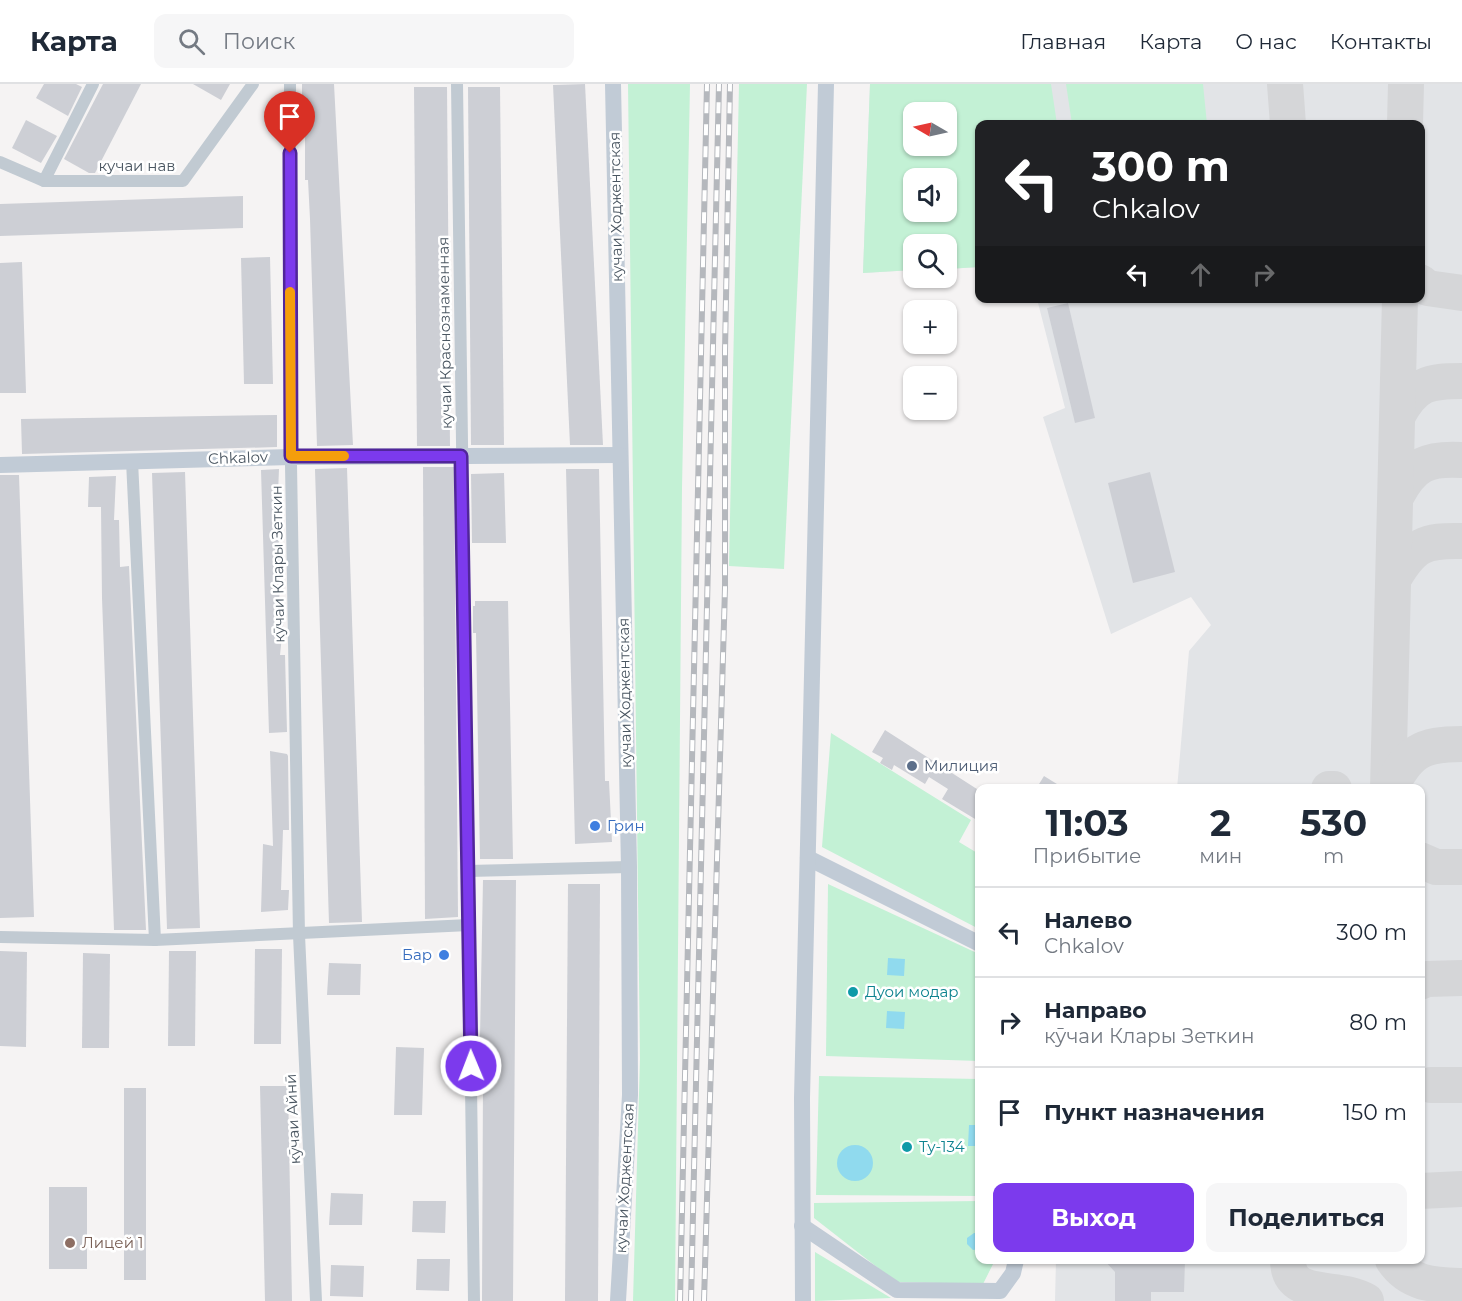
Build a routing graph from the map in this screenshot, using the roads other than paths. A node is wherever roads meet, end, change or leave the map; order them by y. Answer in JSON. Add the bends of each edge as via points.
{"nodes":[{"id":1,"x":93,"y":84,"type":"edge"},
{"id":2,"x":253,"y":84,"type":"edge"},
{"id":3,"x":290,"y":84,"type":"edge"},
{"id":4,"x":457,"y":84,"type":"edge"},
{"id":5,"x":613,"y":84,"type":"edge"},
{"id":6,"x":826,"y":84,"type":"edge"},
{"id":7,"x":0,"y":162,"type":"edge"},
{"id":8,"x":44,"y":181,"type":"junction"},
{"id":9,"x":620,"y":455,"type":"junction"},
{"id":10,"x":291,"y":456,"type":"junction"},
{"id":11,"x":461,"y":456,"type":"junction"},
{"id":12,"x":132,"y":461,"type":"junction"},
{"id":13,"x":0,"y":465,"type":"edge"},
{"id":14,"x":808,"y":858,"type":"junction"},
{"id":15,"x":629,"y":867,"type":"junction"},
{"id":16,"x":468,"y":871,"type":"junction"},
{"id":17,"x":469,"y":925,"type":"junction"},
{"id":18,"x":299,"y":935,"type":"junction"},
{"id":19,"x":0,"y":937,"type":"edge"},
{"id":20,"x":155,"y":940,"type":"junction"},
{"id":21,"x":975,"y":942,"type":"edge"},
{"id":22,"x":802,"y":1226,"type":"junction"},
{"id":23,"x":1015,"y":1264,"type":"edge"},
{"id":24,"x":316,"y":1301,"type":"edge"},
{"id":25,"x":474,"y":1301,"type":"edge"},
{"id":26,"x":618,"y":1301,"type":"edge"},
{"id":27,"x":802,"y":1301,"type":"edge"}],
"edges":[{"from":1,"to":8,"type":"street"},
{"from":2,"to":8,"type":"street","name":"кучаи нав","via":[[183,181]]},
{"from":3,"to":10,"type":"street","name":"кӯчаи Клары Зеткин"},
{"from":4,"to":11,"type":"street","name":"кучаи Краснознаменная"},
{"from":5,"to":9,"type":"street","name":"кучаи Ходжентская"},
{"from":6,"to":14,"type":"street"},
{"from":7,"to":8,"type":"street"},
{"from":9,"to":11,"type":"street","name":"Chkalov"},
{"from":9,"to":15,"type":"street","name":"кучаи Ходжентская"},
{"from":10,"to":11,"type":"street","name":"Chkalov"},
{"from":10,"to":12,"type":"street","name":"Chkalov"},
{"from":10,"to":18,"type":"street","name":"кӯчаи Клары Зеткин"},
{"from":11,"to":16,"type":"street","name":"кучаи Краснознаменная"},
{"from":12,"to":13,"type":"street","name":"Chkalov"},
{"from":12,"to":20,"type":"street"},
{"from":14,"to":21,"type":"street"},
{"from":14,"to":22,"type":"street"},
{"from":15,"to":16,"type":"street"},
{"from":15,"to":26,"type":"street","name":"кучаи Ходжентская","via":[[630,1095]]},
{"from":16,"to":17,"type":"street","name":"кучаи Краснознаменная"},
{"from":17,"to":18,"type":"street"},
{"from":17,"to":25,"type":"street","name":"кучаи Краснознаменная"},
{"from":18,"to":20,"type":"street"},
{"from":18,"to":24,"type":"street","name":"кӯчаи Айнӣ"},
{"from":19,"to":20,"type":"street"},
{"from":22,"to":23,"type":"street","via":[[897,1290],[1000,1291]]},
{"from":22,"to":27,"type":"street"}]}
